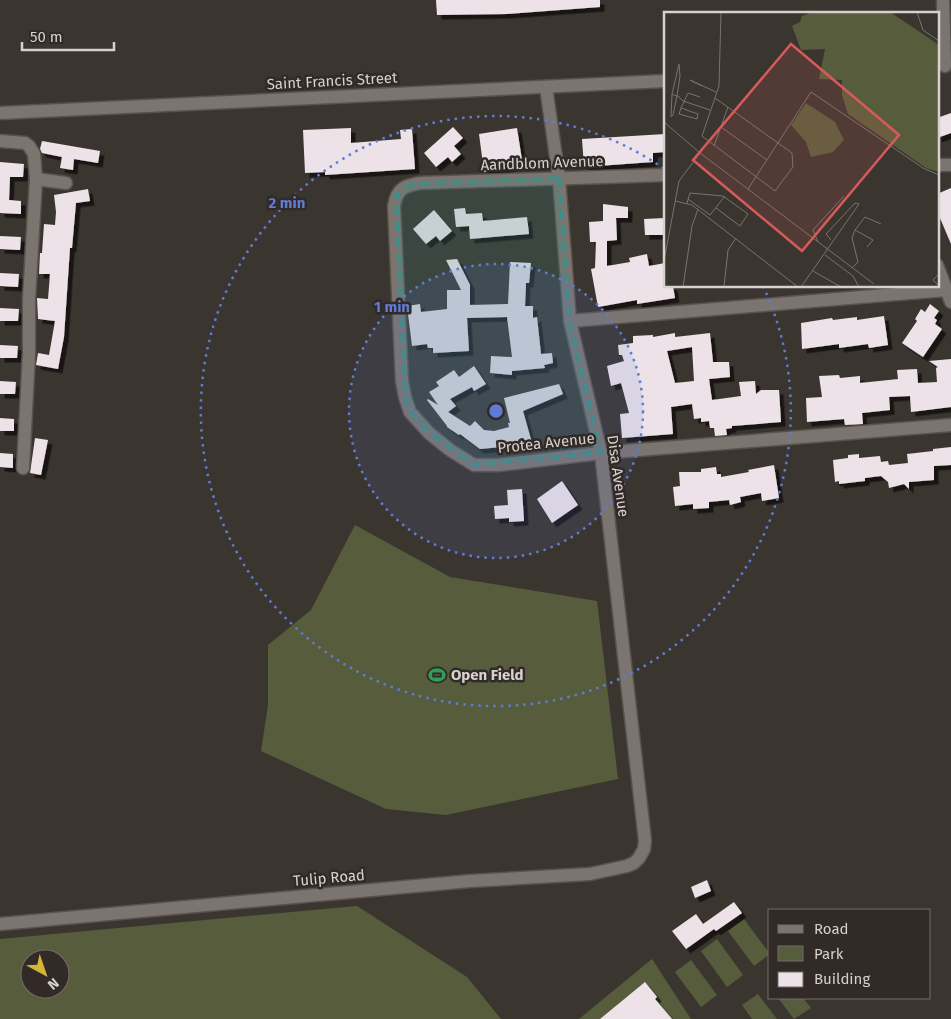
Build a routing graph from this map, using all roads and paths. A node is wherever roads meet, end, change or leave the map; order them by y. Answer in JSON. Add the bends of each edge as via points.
{"nodes":[{"id":1,"x":943,"y":0,"type":"edge"},
{"id":2,"x":945,"y":66,"type":"edge"},
{"id":3,"x":664,"y":81,"type":"edge"},
{"id":4,"x":546,"y":87,"type":"junction"},
{"id":5,"x":0,"y":114,"type":"edge"},
{"id":6,"x":0,"y":141,"type":"edge"},
{"id":7,"x":938,"y":165,"type":"edge"},
{"id":8,"x":951,"y":165,"type":"edge"},
{"id":9,"x":664,"y":175,"type":"edge"},
{"id":10,"x":559,"y":178,"type":"junction"},
{"id":11,"x":36,"y":179,"type":"junction"},
{"id":12,"x":66,"y":183,"type":"dead end"},
{"id":13,"x":420,"y":183,"type":"joint"},
{"id":14,"x":938,"y":268,"type":"edge"},
{"id":15,"x":949,"y":296,"type":"edge"},
{"id":16,"x":570,"y":321,"type":"junction"},
{"id":17,"x":951,"y":425,"type":"edge"},
{"id":18,"x":601,"y":453,"type":"junction"},
{"id":19,"x":23,"y":468,"type":"dead end"},
{"id":20,"x":644,"y":841,"type":"joint"},
{"id":21,"x":0,"y":924,"type":"edge"}],
"edges":[{"from":1,"to":2,"type":"street"},
{"from":3,"to":4,"type":"street","name":"Saint Francis Street"},
{"from":4,"to":5,"type":"street","name":"Saint Francis Street"},
{"from":4,"to":10,"type":"street","name":"Disa Avenue"},
{"from":6,"to":11,"type":"street","via":[[29,146],[34,154]]},
{"from":7,"to":8,"type":"street"},
{"from":9,"to":10,"type":"street","name":"Aandblom Avenue"},
{"from":10,"to":13,"type":"street","name":"Aandblom Avenue"},
{"from":10,"to":16,"type":"street","name":"Disa Avenue"},
{"from":11,"to":12,"type":"street"},
{"from":11,"to":19,"type":"street"},
{"from":13,"to":18,"type":"street","name":"Protea Avenue","via":[[400,191],[394,206],[402,381],[410,412],[436,439],[474,465]]},
{"from":14,"to":15,"type":"street"},
{"from":15,"to":16,"type":"street"},
{"from":16,"to":18,"type":"street","name":"Disa Avenue"},
{"from":17,"to":18,"type":"street","name":"Protea Avenue"},
{"from":18,"to":20,"type":"street","name":"Disa Avenue"},
{"from":20,"to":21,"type":"street","name":"Tulip Road","via":[[640,858],[634,863],[590,874],[470,881]]}]}
